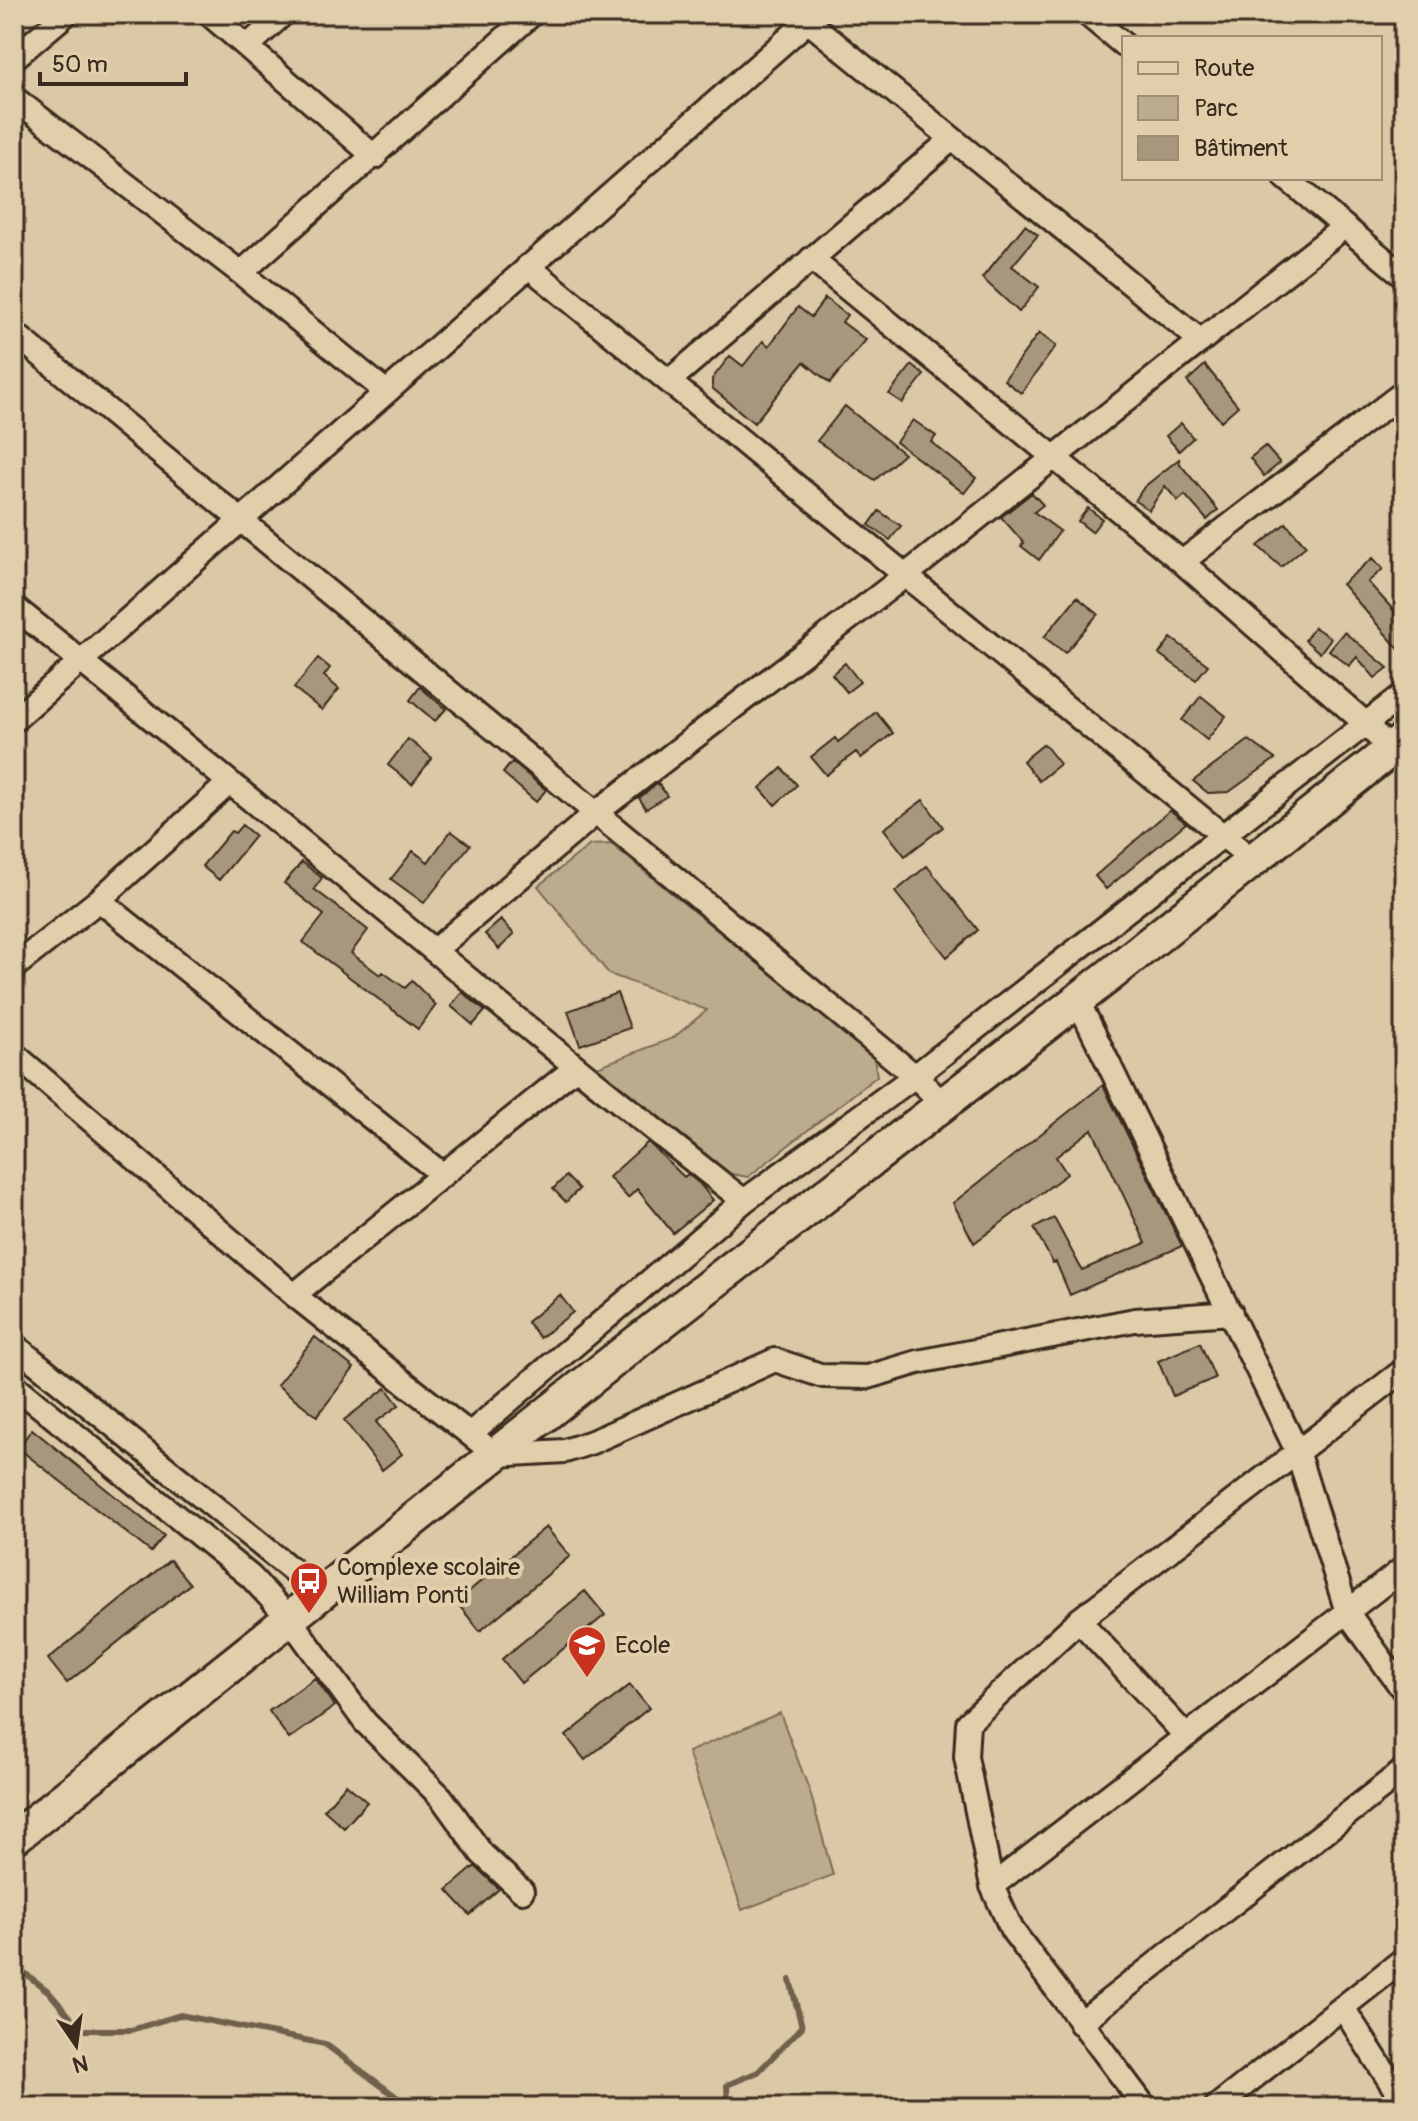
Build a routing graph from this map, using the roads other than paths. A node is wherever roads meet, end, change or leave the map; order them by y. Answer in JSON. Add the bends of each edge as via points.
{"nodes":[{"id":1,"x":66,"y":14,"type":"edge"},
{"id":2,"x":209,"y":14,"type":"edge"},
{"id":3,"x":283,"y":14,"type":"edge"},
{"id":4,"x":532,"y":14,"type":"edge"},
{"id":5,"x":1092,"y":15,"type":"edge"},
{"id":6,"x":807,"y":16,"type":"edge"},
{"id":7,"x":1122,"y":43,"type":"edge"},
{"id":8,"x":249,"y":45,"type":"junction"},
{"id":9,"x":14,"y":58,"type":"edge"},
{"id":10,"x":14,"y":98,"type":"edge"},
{"id":11,"x":952,"y":139,"type":"junction"},
{"id":12,"x":375,"y":157,"type":"junction"},
{"id":13,"x":1288,"y":180,"type":"edge"},
{"id":14,"x":1344,"y":227,"type":"junction"},
{"id":15,"x":811,"y":259,"type":"junction"},
{"id":16,"x":528,"y":266,"type":"junction"},
{"id":17,"x":241,"y":273,"type":"junction"},
{"id":18,"x":1404,"y":276,"type":"edge"},
{"id":19,"x":14,"y":333,"type":"edge"},
{"id":20,"x":1201,"y":341,"type":"junction"},
{"id":21,"x":669,"y":381,"type":"junction"},
{"id":22,"x":385,"y":391,"type":"junction"},
{"id":23,"x":1404,"y":392,"type":"edge"},
{"id":24,"x":1054,"y":457,"type":"junction"},
{"id":25,"x":240,"y":518,"type":"junction"},
{"id":26,"x":1182,"y":562,"type":"junction"},
{"id":27,"x":906,"y":575,"type":"junction"},
{"id":28,"x":14,"y":607,"type":"edge"},
{"id":29,"x":81,"y":661,"type":"junction"},
{"id":30,"x":1404,"y":694,"type":"edge"},
{"id":31,"x":14,"y":720,"type":"edge"},
{"id":32,"x":1365,"y":723,"type":"junction"},
{"id":33,"x":1397,"y":744,"type":"edge"},
{"id":34,"x":229,"y":783,"type":"junction"},
{"id":35,"x":597,"y":812,"type":"junction"},
{"id":36,"x":1224,"y":835,"type":"junction"},
{"id":37,"x":1254,"y":861,"type":"junction"},
{"id":38,"x":99,"y":900,"type":"junction"},
{"id":39,"x":436,"y":949,"type":"junction"},
{"id":40,"x":14,"y":967,"type":"edge"},
{"id":41,"x":1077,"y":999,"type":"junction"},
{"id":42,"x":14,"y":1054,"type":"edge"},
{"id":43,"x":575,"y":1068,"type":"junction"},
{"id":44,"x":915,"y":1076,"type":"junction"},
{"id":45,"x":943,"y":1104,"type":"junction"},
{"id":46,"x":443,"y":1175,"type":"junction"},
{"id":47,"x":744,"y":1201,"type":"junction"},
{"id":48,"x":294,"y":1295,"type":"junction"},
{"id":49,"x":1231,"y":1313,"type":"junction"},
{"id":50,"x":14,"y":1345,"type":"edge"},
{"id":51,"x":1404,"y":1370,"type":"edge"},
{"id":52,"x":14,"y":1385,"type":"edge"},
{"id":53,"x":471,"y":1433,"type":"junction"},
{"id":54,"x":1297,"y":1451,"type":"junction"},
{"id":55,"x":496,"y":1455,"type":"junction"},
{"id":56,"x":1404,"y":1568,"type":"edge"},
{"id":57,"x":323,"y":1595,"type":"junction"},
{"id":58,"x":1347,"y":1612,"type":"junction"},
{"id":59,"x":289,"y":1618,"type":"junction"},
{"id":60,"x":1079,"y":1620,"type":"junction"},
{"id":61,"x":1404,"y":1691,"type":"edge"},
{"id":62,"x":1186,"y":1736,"type":"junction"},
{"id":63,"x":1404,"y":1770,"type":"edge"},
{"id":64,"x":14,"y":1838,"type":"edge"},
{"id":65,"x":992,"y":1886,"type":"junction"},
{"id":66,"x":522,"y":1891,"type":"dead end"},
{"id":67,"x":1404,"y":1959,"type":"edge"},
{"id":68,"x":1343,"y":2008,"type":"junction"},
{"id":69,"x":1080,"y":2023,"type":"junction"},
{"id":70,"x":1404,"y":2103,"type":"edge"},
{"id":71,"x":1145,"y":2107,"type":"edge"},
{"id":72,"x":1216,"y":2107,"type":"edge"}],
"edges":[{"from":1,"to":9,"type":"street"},
{"from":2,"to":8,"type":"street"},
{"from":3,"to":8,"type":"street"},
{"from":4,"to":12,"type":"street"},
{"from":5,"to":7,"type":"street"},
{"from":6,"to":11,"type":"street"},
{"from":6,"to":16,"type":"street"},
{"from":8,"to":12,"type":"street"},
{"from":10,"to":17,"type":"street"},
{"from":11,"to":15,"type":"street"},
{"from":11,"to":20,"type":"street"},
{"from":12,"to":17,"type":"street"},
{"from":13,"to":14,"type":"street"},
{"from":14,"to":18,"type":"street"},
{"from":14,"to":20,"type":"street"},
{"from":15,"to":21,"type":"street"},
{"from":15,"to":24,"type":"street"},
{"from":16,"to":21,"type":"street"},
{"from":16,"to":22,"type":"street"},
{"from":17,"to":22,"type":"street"},
{"from":19,"to":25,"type":"street"},
{"from":20,"to":24,"type":"street"},
{"from":21,"to":27,"type":"street"},
{"from":22,"to":25,"type":"street"},
{"from":23,"to":26,"type":"street"},
{"from":24,"to":26,"type":"street"},
{"from":24,"to":27,"type":"street"},
{"from":25,"to":29,"type":"street"},
{"from":25,"to":35,"type":"street"},
{"from":26,"to":32,"type":"street"},
{"from":27,"to":35,"type":"street"},
{"from":27,"to":36,"type":"street"},
{"from":28,"to":29,"type":"street"},
{"from":29,"to":31,"type":"street"},
{"from":29,"to":34,"type":"street"},
{"from":30,"to":32,"type":"street"},
{"from":32,"to":33,"type":"street"},
{"from":32,"to":36,"type":"street"},
{"from":33,"to":37,"type":"highway"},
{"from":34,"to":38,"type":"street"},
{"from":34,"to":39,"type":"street"},
{"from":35,"to":39,"type":"street"},
{"from":35,"to":44,"type":"street"},
{"from":36,"to":37,"type":"street"},
{"from":36,"to":44,"type":"street"},
{"from":37,"to":41,"type":"highway"},
{"from":38,"to":40,"type":"street"},
{"from":38,"to":46,"type":"street"},
{"from":39,"to":43,"type":"street"},
{"from":41,"to":45,"type":"highway"},
{"from":41,"to":49,"type":"street"},
{"from":42,"to":48,"type":"street"},
{"from":43,"to":46,"type":"street"},
{"from":43,"to":47,"type":"street"},
{"from":44,"to":45,"type":"street"},
{"from":44,"to":47,"type":"street"},
{"from":45,"to":55,"type":"highway"},
{"from":46,"to":48,"type":"street"},
{"from":47,"to":53,"type":"street"},
{"from":48,"to":53,"type":"street"},
{"from":49,"to":54,"type":"street"},
{"from":49,"to":55,"type":"street","via":[[1135,1320],[918,1362],[868,1377],[823,1376],[775,1360],[592,1442],[565,1451]]},
{"from":50,"to":57,"type":"street"},
{"from":51,"to":54,"type":"street"},
{"from":52,"to":59,"type":"street","via":[[251,1577]]},
{"from":53,"to":55,"type":"street"},
{"from":54,"to":58,"type":"street"},
{"from":54,"to":60,"type":"street"},
{"from":55,"to":57,"type":"highway"},
{"from":56,"to":58,"type":"street"},
{"from":57,"to":59,"type":"highway"},
{"from":58,"to":61,"type":"street"},
{"from":58,"to":62,"type":"street"},
{"from":59,"to":64,"type":"highway"},
{"from":59,"to":66,"type":"street","via":[[441,1797],[482,1854]]},
{"from":60,"to":62,"type":"street"},
{"from":60,"to":65,"type":"street","via":[[968,1723],[966,1757]]},
{"from":62,"to":65,"type":"street"},
{"from":63,"to":69,"type":"street"},
{"from":65,"to":69,"type":"street","via":[[1012,1930]]},
{"from":67,"to":68,"type":"street"},
{"from":68,"to":70,"type":"street"},
{"from":68,"to":72,"type":"street"},
{"from":69,"to":71,"type":"street"}]}
